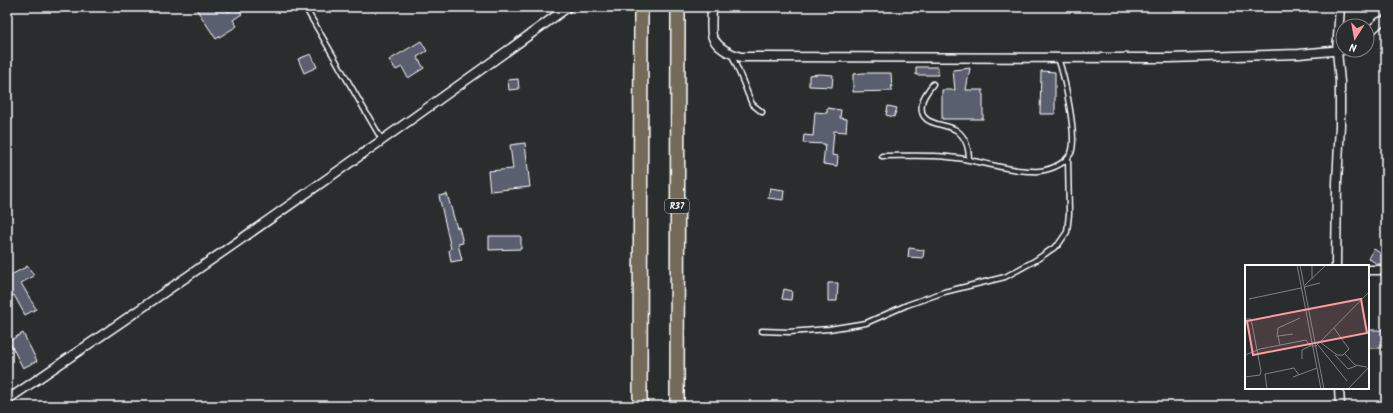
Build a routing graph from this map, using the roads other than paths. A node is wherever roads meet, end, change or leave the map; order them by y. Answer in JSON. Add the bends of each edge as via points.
{"nodes":[{"id":1,"x":305,"y":7,"type":"edge"},
{"id":2,"x":568,"y":7,"type":"edge"},
{"id":3,"x":641,"y":7,"type":"edge"},
{"id":4,"x":678,"y":7,"type":"edge"},
{"id":5,"x":712,"y":7,"type":"edge"},
{"id":6,"x":1340,"y":7,"type":"edge"},
{"id":7,"x":1340,"y":18,"type":"edge"},
{"id":8,"x":1386,"y":20,"type":"edge"},
{"id":9,"x":1375,"y":27,"type":"edge"},
{"id":10,"x":1335,"y":51,"type":"edge"},
{"id":11,"x":732,"y":54,"type":"junction"},
{"id":12,"x":1058,"y":57,"type":"junction"},
{"id":13,"x":1340,"y":58,"type":"edge"},
{"id":14,"x":932,"y":84,"type":"dead end"},
{"id":15,"x":762,"y":112,"type":"dead end"},
{"id":16,"x":382,"y":140,"type":"junction"},
{"id":17,"x":882,"y":156,"type":"dead end"},
{"id":18,"x":1068,"y":158,"type":"junction"},
{"id":19,"x":969,"y":160,"type":"junction"},
{"id":20,"x":1336,"y":265,"type":"edge"},
{"id":21,"x":1369,"y":270,"type":"edge"},
{"id":22,"x":1386,"y":270,"type":"edge"},
{"id":23,"x":762,"y":331,"type":"dead end"},
{"id":24,"x":1339,"y":389,"type":"edge"},
{"id":25,"x":7,"y":400,"type":"edge"},
{"id":26,"x":640,"y":406,"type":"edge"},
{"id":27,"x":677,"y":406,"type":"edge"},
{"id":28,"x":1340,"y":406,"type":"edge"}],
"edges":[{"from":1,"to":16,"type":"lane"},
{"from":2,"to":16,"type":"street"},
{"from":3,"to":26,"type":"main road"},
{"from":4,"to":27,"type":"main road","number":"R37"},
{"from":5,"to":11,"type":"street","via":[[713,38]]},
{"from":6,"to":7,"type":"street"},
{"from":8,"to":9,"type":"street"},
{"from":10,"to":12,"type":"street","via":[[1170,58]]},
{"from":11,"to":12,"type":"street","via":[[741,57],[772,58]]},
{"from":11,"to":15,"type":"lane","via":[[752,104]]},
{"from":12,"to":18,"type":"lane","via":[[1072,124],[1072,151]]},
{"from":13,"to":20,"type":"street"},
{"from":14,"to":19,"type":"lane","via":[[922,102],[923,114],[928,121],[956,130],[965,140]]},
{"from":16,"to":25,"type":"street"},
{"from":17,"to":19,"type":"lane","via":[[945,156]]},
{"from":18,"to":19,"type":"lane","via":[[1047,170],[1033,172],[1010,170]]},
{"from":18,"to":23,"type":"lane","via":[[1067,232],[1058,245],[1036,260],[1005,276],[944,292],[866,323],[829,329]]},
{"from":21,"to":22,"type":"street"},
{"from":24,"to":28,"type":"street"}]}
